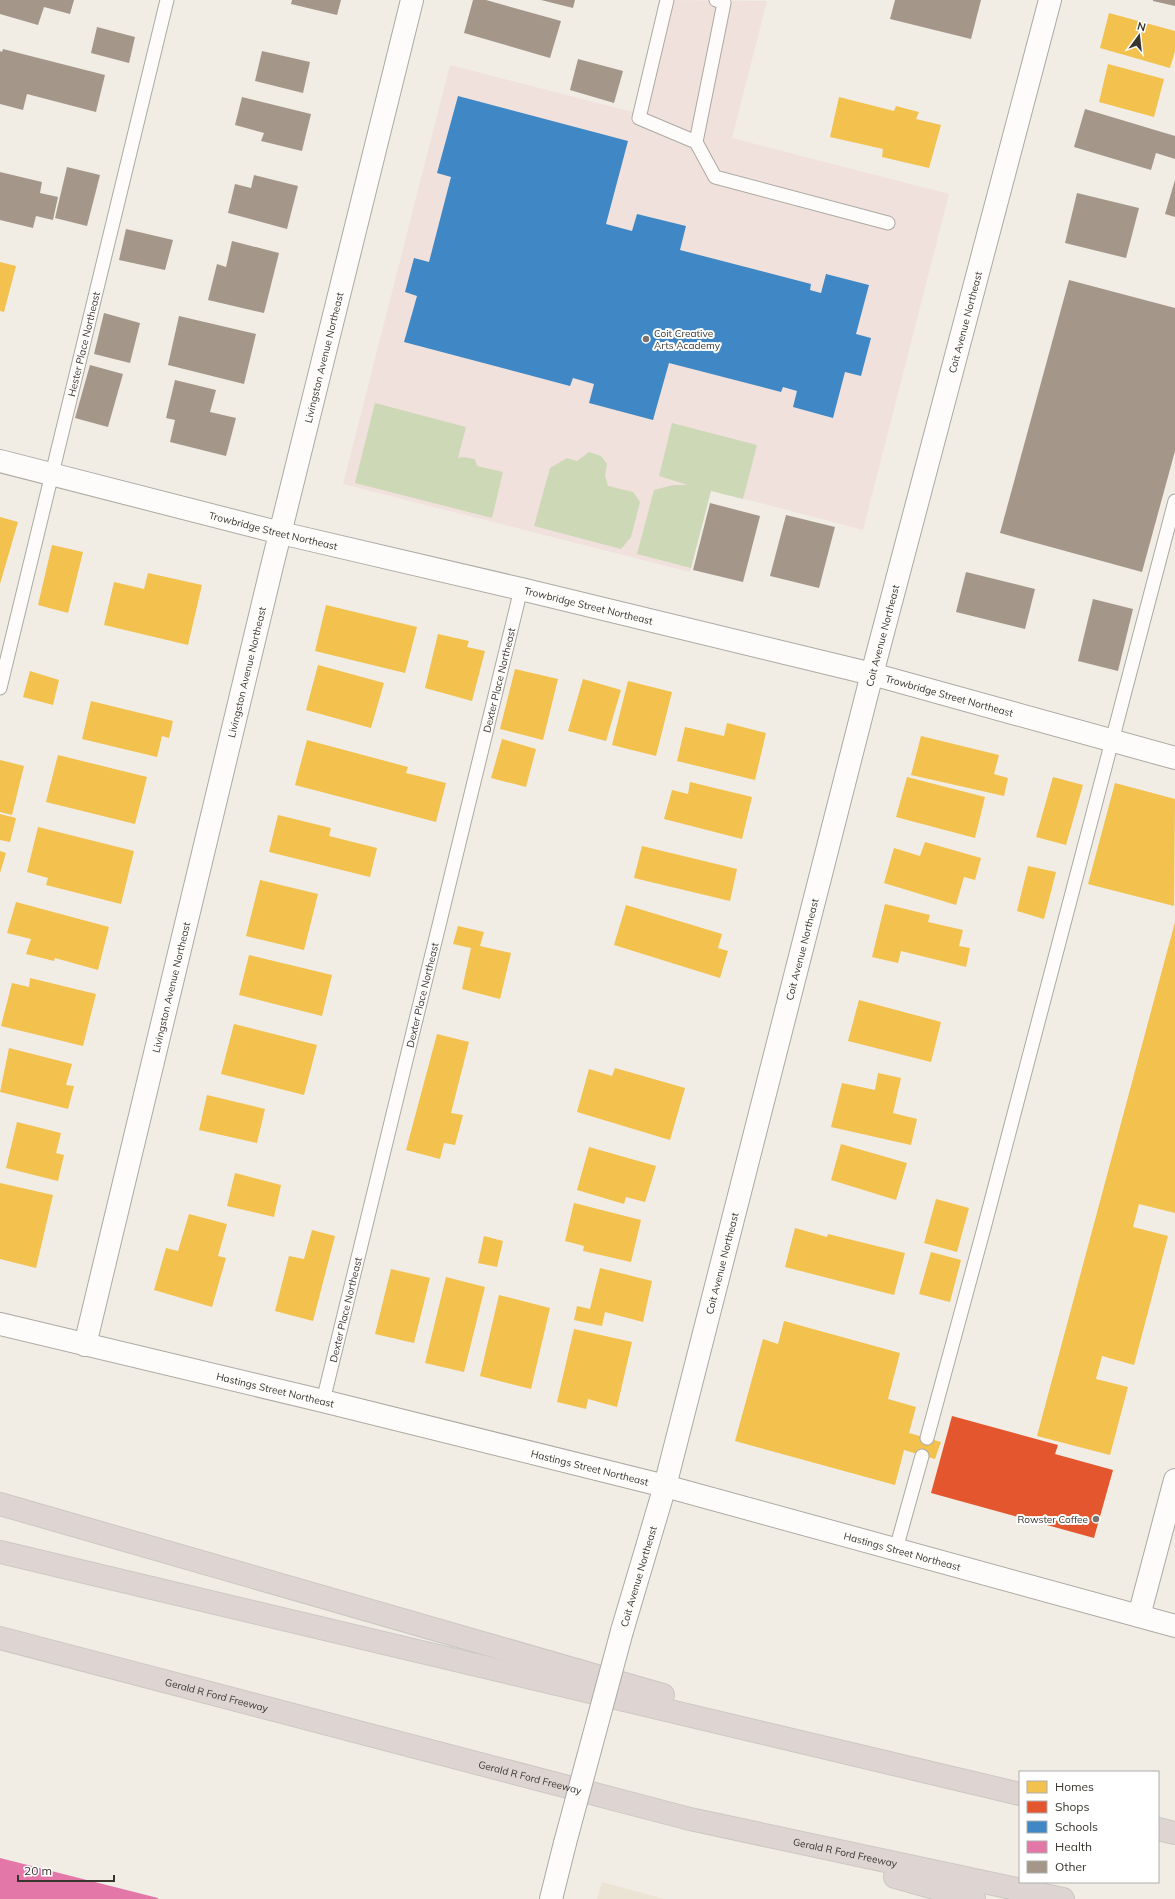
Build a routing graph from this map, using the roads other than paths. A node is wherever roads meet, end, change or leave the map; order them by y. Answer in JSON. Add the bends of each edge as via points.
{"nodes":[{"id":1,"x":167,"y":0,"type":"edge"},
{"id":2,"x":412,"y":0,"type":"edge"},
{"id":3,"x":667,"y":0,"type":"edge"},
{"id":4,"x":716,"y":0,"type":"edge"},
{"id":5,"x":1050,"y":0,"type":"edge"},
{"id":6,"x":696,"y":142,"type":"junction"},
{"id":7,"x":888,"y":223,"type":"dead end"},
{"id":8,"x":0,"y":461,"type":"edge"},
{"id":9,"x":52,"y":474,"type":"junction"},
{"id":10,"x":1175,"y":501,"type":"edge"},
{"id":11,"x":281,"y":533,"type":"junction"},
{"id":12,"x":521,"y":589,"type":"junction"},
{"id":13,"x":872,"y":674,"type":"junction"},
{"id":14,"x":0,"y":688,"type":"edge"},
{"id":15,"x":1111,"y":741,"type":"junction"},
{"id":16,"x":1175,"y":758,"type":"edge"},
{"id":17,"x":0,"y":1324,"type":"edge"},
{"id":18,"x":85,"y":1344,"type":"junction"},
{"id":19,"x":323,"y":1401,"type":"junction"},
{"id":20,"x":927,"y":1438,"type":"dead end"},
{"id":21,"x":922,"y":1456,"type":"dead end"},
{"id":22,"x":1175,"y":1480,"type":"edge"},
{"id":23,"x":665,"y":1486,"type":"junction"},
{"id":24,"x":0,"y":1504,"type":"edge"},
{"id":25,"x":896,"y":1549,"type":"junction"},
{"id":26,"x":0,"y":1552,"type":"edge"},
{"id":27,"x":1139,"y":1616,"type":"junction"},
{"id":28,"x":1175,"y":1626,"type":"edge"},
{"id":29,"x":0,"y":1638,"type":"edge"},
{"id":30,"x":949,"y":1777,"type":"junction"},
{"id":31,"x":1019,"y":1794,"type":"edge"},
{"id":32,"x":690,"y":1819,"type":"junction"},
{"id":33,"x":1159,"y":1829,"type":"edge"},
{"id":34,"x":1175,"y":1833,"type":"edge"},
{"id":35,"x":551,"y":1899,"type":"edge"},
{"id":36,"x":974,"y":1899,"type":"edge"},
{"id":37,"x":1063,"y":1899,"type":"edge"}],
"edges":[{"from":1,"to":9,"type":"lane","name":"Hester Place Northeast"},
{"from":2,"to":11,"type":"street","name":"Livingston Avenue Northeast"},
{"from":3,"to":6,"type":"lane","via":[[639,118]]},
{"from":4,"to":6,"type":"lane","via":[[724,3]]},
{"from":5,"to":13,"type":"street","name":"Coit Avenue Northeast"},
{"from":6,"to":7,"type":"lane","via":[[715,177]]},
{"from":8,"to":9,"type":"street","name":"Trowbridge Street Northeast"},
{"from":9,"to":11,"type":"street","name":"Trowbridge Street Northeast"},
{"from":9,"to":14,"type":"lane","name":"Hester Place Northeast"},
{"from":10,"to":15,"type":"lane"},
{"from":11,"to":12,"type":"street","name":"Trowbridge Street Northeast"},
{"from":11,"to":18,"type":"street","name":"Livingston Avenue Northeast"},
{"from":12,"to":13,"type":"street","name":"Trowbridge Street Northeast"},
{"from":12,"to":19,"type":"lane","name":"Dexter Place Northeast"},
{"from":13,"to":15,"type":"street","name":"Trowbridge Street Northeast"},
{"from":13,"to":23,"type":"street","name":"Coit Avenue Northeast"},
{"from":15,"to":16,"type":"street","name":"Trowbridge Street Northeast"},
{"from":15,"to":20,"type":"lane"},
{"from":17,"to":18,"type":"street","name":"Hastings Street Northeast"},
{"from":18,"to":19,"type":"street","name":"Hastings Street Northeast"},
{"from":19,"to":23,"type":"street","name":"Hastings Street Northeast"},
{"from":21,"to":25,"type":"lane"},
{"from":22,"to":27,"type":"street"},
{"from":23,"to":25,"type":"street","name":"Hastings Street Northeast"},
{"from":23,"to":35,"type":"street","name":"Coit Avenue Northeast","bridge":true,"via":[[622,1630]]},
{"from":24,"to":30,"type":"highway"},
{"from":25,"to":27,"type":"street","name":"Hastings Street Northeast"},
{"from":26,"to":30,"type":"highway"},
{"from":27,"to":28,"type":"street","name":"Hastings Street Northeast"},
{"from":29,"to":32,"type":"highway","name":"Gerald R Ford Freeway"},
{"from":30,"to":31,"type":"highway"},
{"from":32,"to":36,"type":"highway"},
{"from":32,"to":37,"type":"highway","name":"Gerald R Ford Freeway"},
{"from":33,"to":34,"type":"highway"}]}
